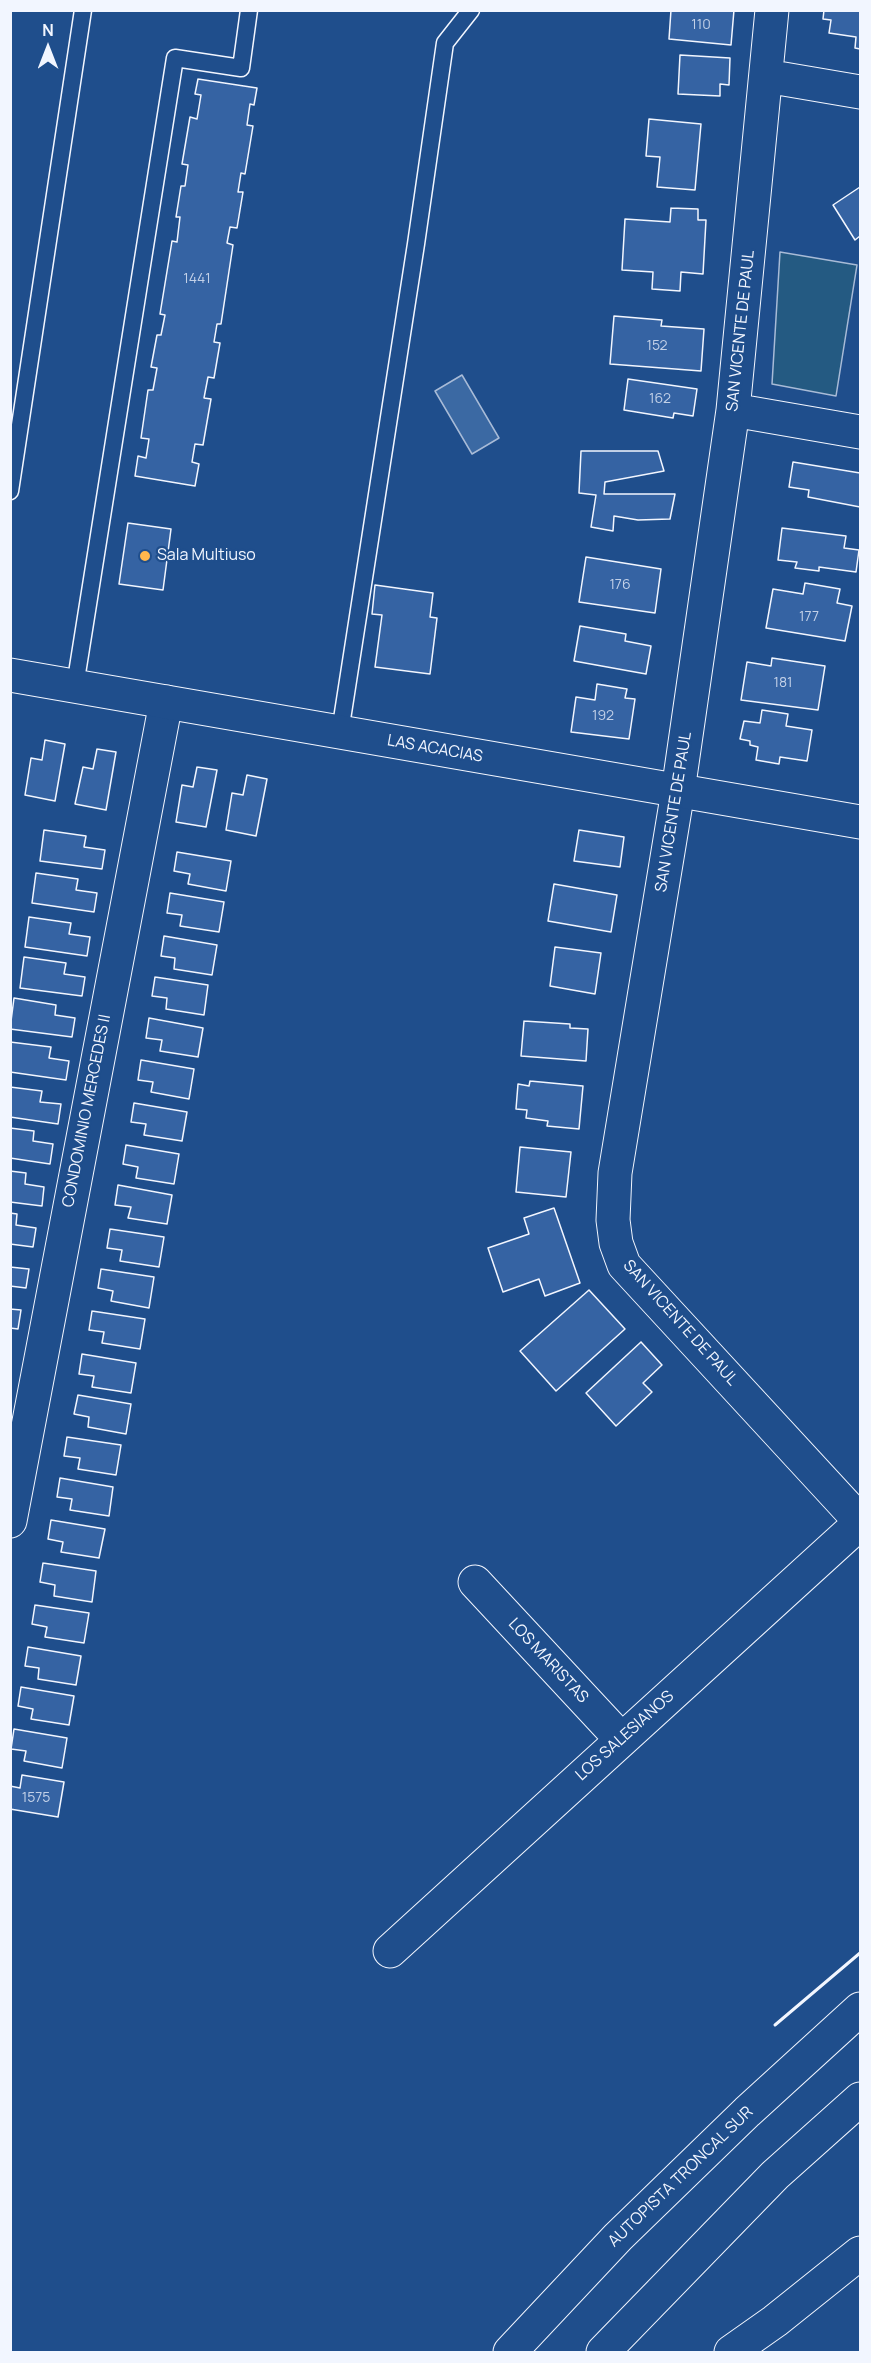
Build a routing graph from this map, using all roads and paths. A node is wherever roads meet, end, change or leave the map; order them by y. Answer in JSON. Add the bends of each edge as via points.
{"nodes":[{"id":1,"x":83,"y":10,"type":"edge"},
{"id":2,"x":249,"y":10,"type":"edge"},
{"id":3,"x":471,"y":10,"type":"edge"},
{"id":4,"x":772,"y":10,"type":"edge"},
{"id":5,"x":766,"y":76,"type":"junction"},
{"id":6,"x":861,"y":92,"type":"edge"},
{"id":7,"x":733,"y":410,"type":"junction"},
{"id":8,"x":861,"y":432,"type":"edge"},
{"id":9,"x":10,"y":491,"type":"edge"},
{"id":10,"x":10,"y":675,"type":"edge"},
{"id":11,"x":75,"y":686,"type":"junction"},
{"id":12,"x":166,"y":702,"type":"junction"},
{"id":13,"x":340,"y":732,"type":"junction"},
{"id":14,"x":678,"y":791,"type":"junction"},
{"id":15,"x":861,"y":822,"type":"edge"},
{"id":16,"x":10,"y":1521,"type":"edge"},
{"id":17,"x":861,"y":1522,"type":"edge"},
{"id":18,"x":475,"y":1582,"type":"dead end"},
{"id":19,"x":621,"y":1739,"type":"junction"},
{"id":20,"x":390,"y":1951,"type":"dead end"},
{"id":21,"x":861,"y":2009,"type":"edge"},
{"id":22,"x":861,"y":2099,"type":"edge"},
{"id":23,"x":861,"y":2253,"type":"edge"},
{"id":24,"x":510,"y":2352,"type":"edge"},
{"id":25,"x":603,"y":2352,"type":"edge"},
{"id":26,"x":731,"y":2352,"type":"edge"}],
"edges":[{"from":1,"to":9,"type":"lane"},
{"from":2,"to":11,"type":"lane","via":[[241,68],[175,58]]},
{"from":3,"to":13,"type":"lane","via":[[445,43]]},
{"from":4,"to":5,"type":"main road","name":"SAN VICENTE DE PAUL"},
{"from":5,"to":6,"type":"main road"},
{"from":5,"to":7,"type":"main road","name":"SAN VICENTE DE PAUL"},
{"from":7,"to":8,"type":"main road"},
{"from":7,"to":14,"type":"main road","name":"SAN VICENTE DE PAUL"},
{"from":10,"to":11,"type":"main road","name":"LAS ACACIAS"},
{"from":11,"to":12,"type":"main road","name":"LAS ACACIAS"},
{"from":12,"to":13,"type":"main road","name":"LAS ACACIAS"},
{"from":12,"to":16,"type":"main road","name":"CONDOMINIO MERCEDES II"},
{"from":13,"to":14,"type":"main road","name":"LAS ACACIAS"},
{"from":14,"to":15,"type":"main road","name":"LAS ACACIAS"},
{"from":14,"to":17,"type":"main road","name":"SAN VICENTE DE PAUL","via":[[615,1173],[616,1243],[624,1265]]},
{"from":17,"to":19,"type":"main road","name":"LOS SALESIANOS"},
{"from":18,"to":19,"type":"main road","name":"LOS MARISTAS"},
{"from":19,"to":20,"type":"main road","name":"LOS SALESIANOS"},
{"from":21,"to":24,"type":"main road","name":"AUTOPISTA TRONCAL SUR","via":[[747,2112],[627,2229]]},
{"from":22,"to":25,"type":"main road","via":[[775,2175]]},
{"from":23,"to":26,"type":"main road"}]}
